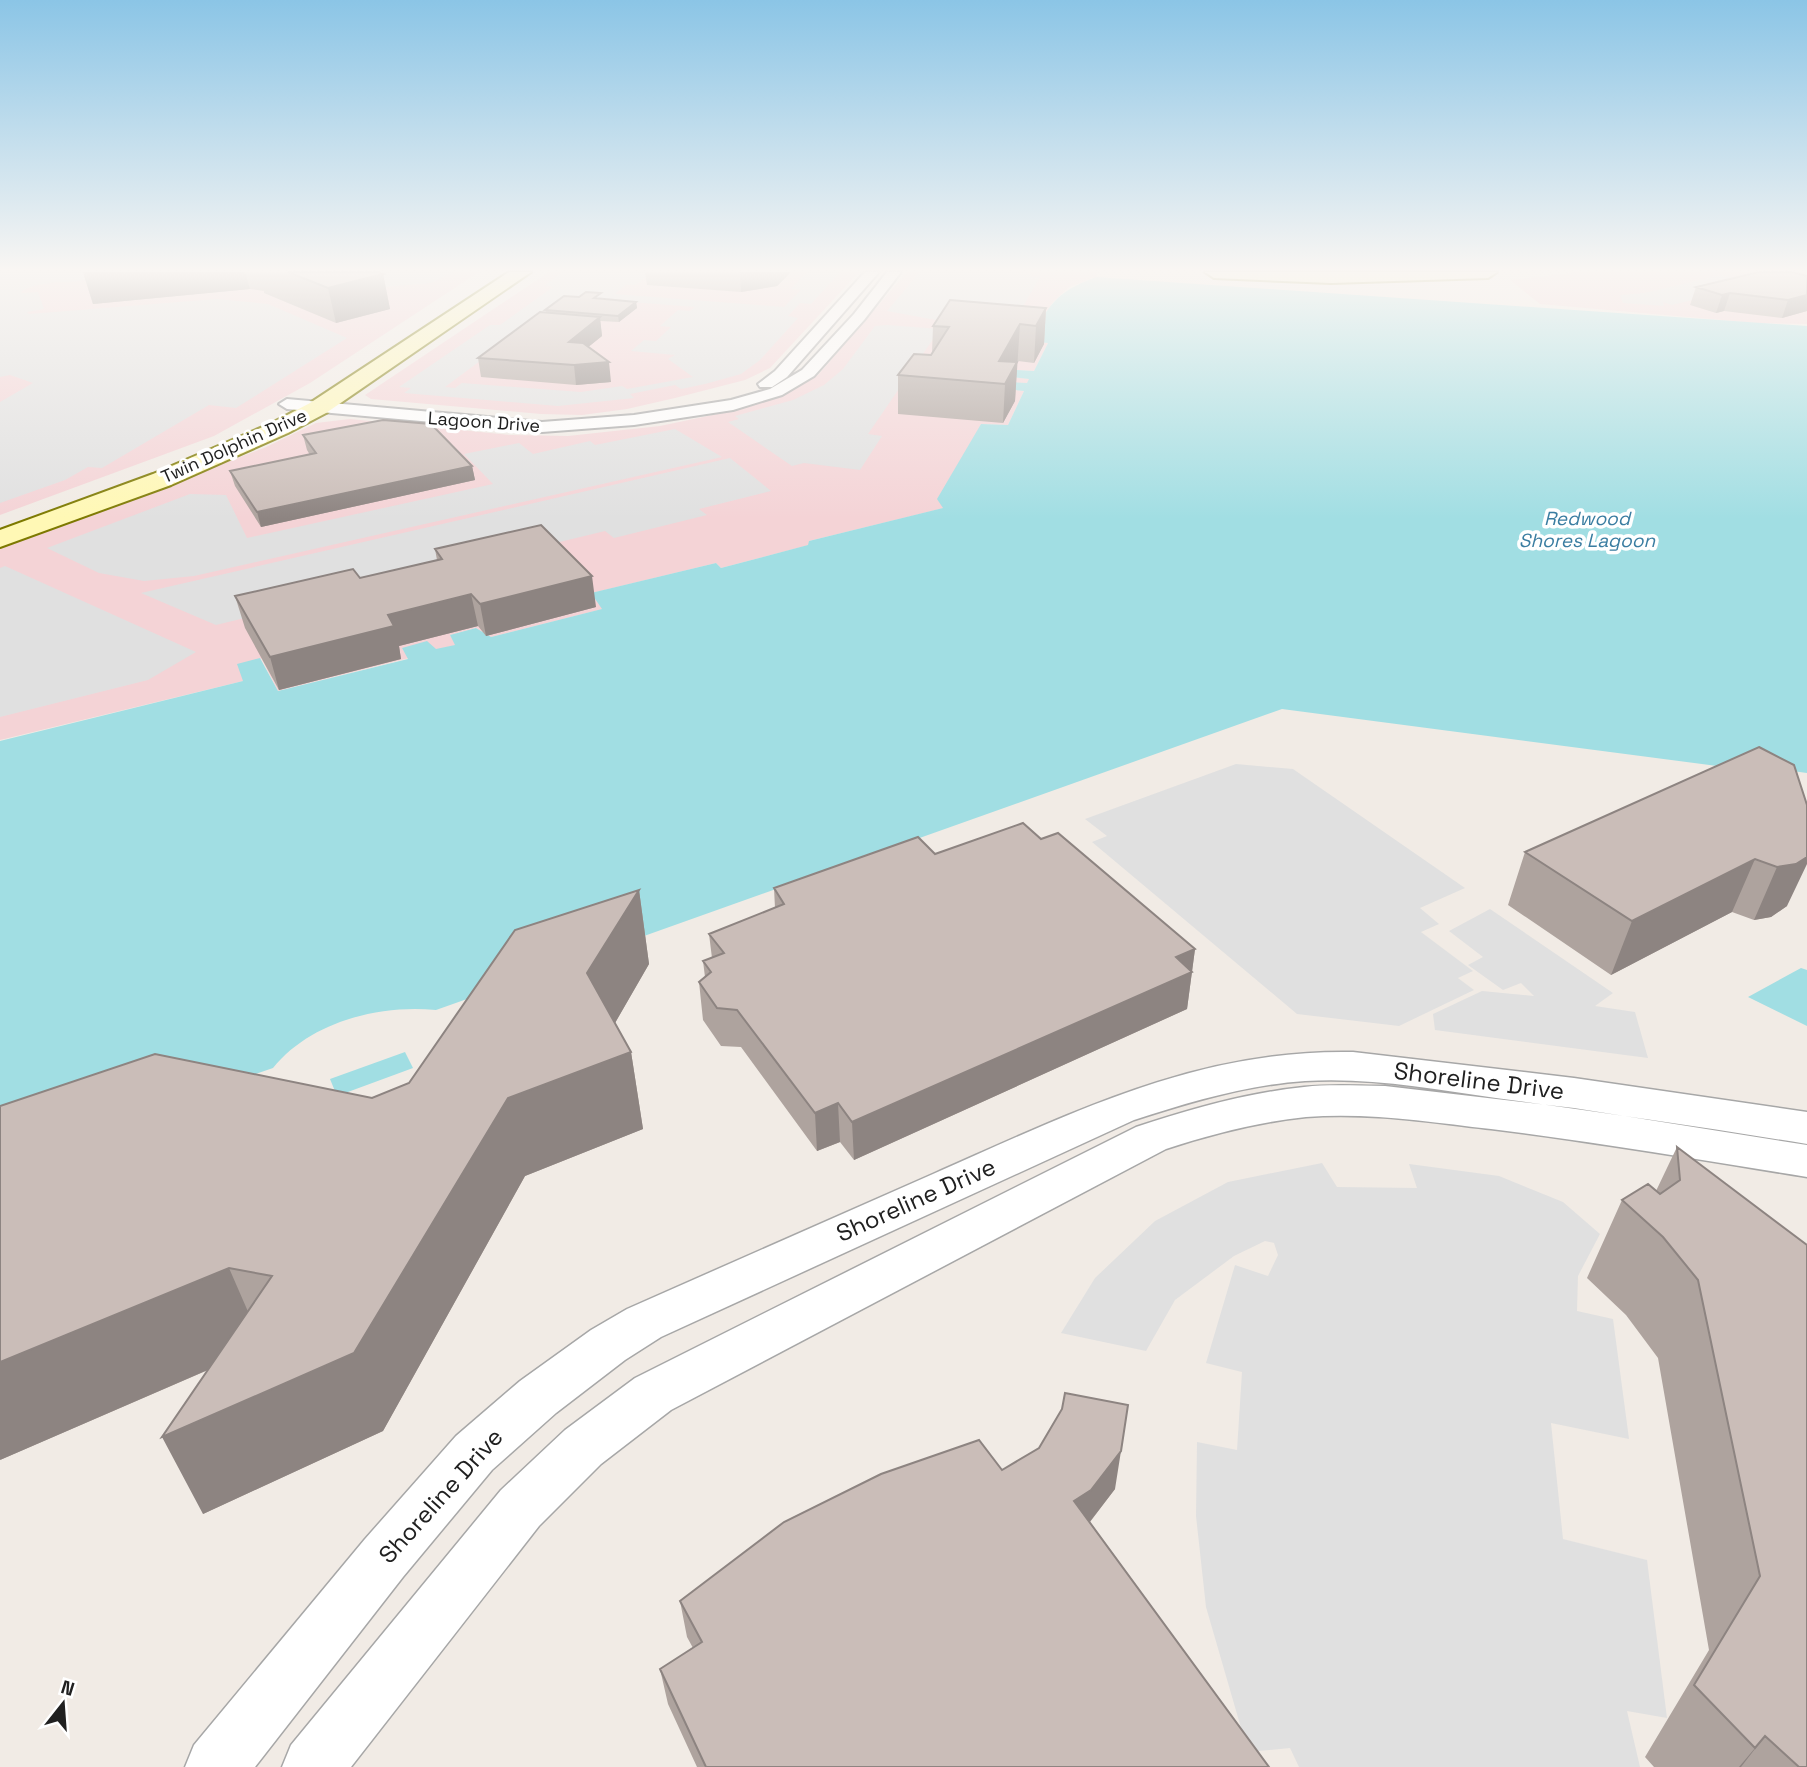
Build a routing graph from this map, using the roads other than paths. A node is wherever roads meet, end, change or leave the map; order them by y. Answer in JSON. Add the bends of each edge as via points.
{"nodes":[{"id":1,"x":362,"y":354,"type":"edge"},
{"id":2,"x":398,"y":354,"type":"edge"},
{"id":3,"x":797,"y":354,"type":"edge"},
{"id":4,"x":824,"y":354,"type":"edge"},
{"id":5,"x":287,"y":404,"type":"junction"},
{"id":6,"x":318,"y":408,"type":"junction"},
{"id":7,"x":681,"y":410,"type":"junction"},
{"id":8,"x":0,"y":520,"type":"edge"},
{"id":9,"x":0,"y":539,"type":"edge"},
{"id":10,"x":1807,"y":1128,"type":"edge"},
{"id":11,"x":1807,"y":1161,"type":"edge"},
{"id":12,"x":216,"y":1767,"type":"edge"},
{"id":13,"x":313,"y":1767,"type":"edge"}],
"edges":[{"from":1,"to":5,"type":"main road","name":"Twin Dolphin Drive"},
{"from":2,"to":6,"type":"main road","name":"Twin Dolphin Drive"},
{"from":3,"to":7,"type":"street","name":"Lagoon Drive","via":[[777,377]]},
{"from":4,"to":7,"type":"street","name":"Lagoon Drive","via":[[798,380],[776,392],[733,405]]},
{"from":5,"to":6,"type":"street","name":"Lagoon Drive"},
{"from":5,"to":8,"type":"main road","name":"Twin Dolphin Drive","via":[[181,455]]},
{"from":6,"to":7,"type":"street","name":"Lagoon Drive","via":[[542,427],[596,424]]},
{"from":6,"to":9,"type":"main road","name":"Twin Dolphin Drive","via":[[206,463]]},
{"from":10,"to":12,"type":"street","name":"Shoreline Drive","via":[[1392,1070],[1308,1067],[1200,1082],[1119,1109],[644,1323],[608,1345],[505,1424],[449,1480]]},
{"from":11,"to":13,"type":"street","name":"Shoreline Drive","via":[[1574,1124],[1385,1101],[1307,1102],[1255,1109],[1151,1138],[693,1372],[610,1424],[520,1508]]}]}
